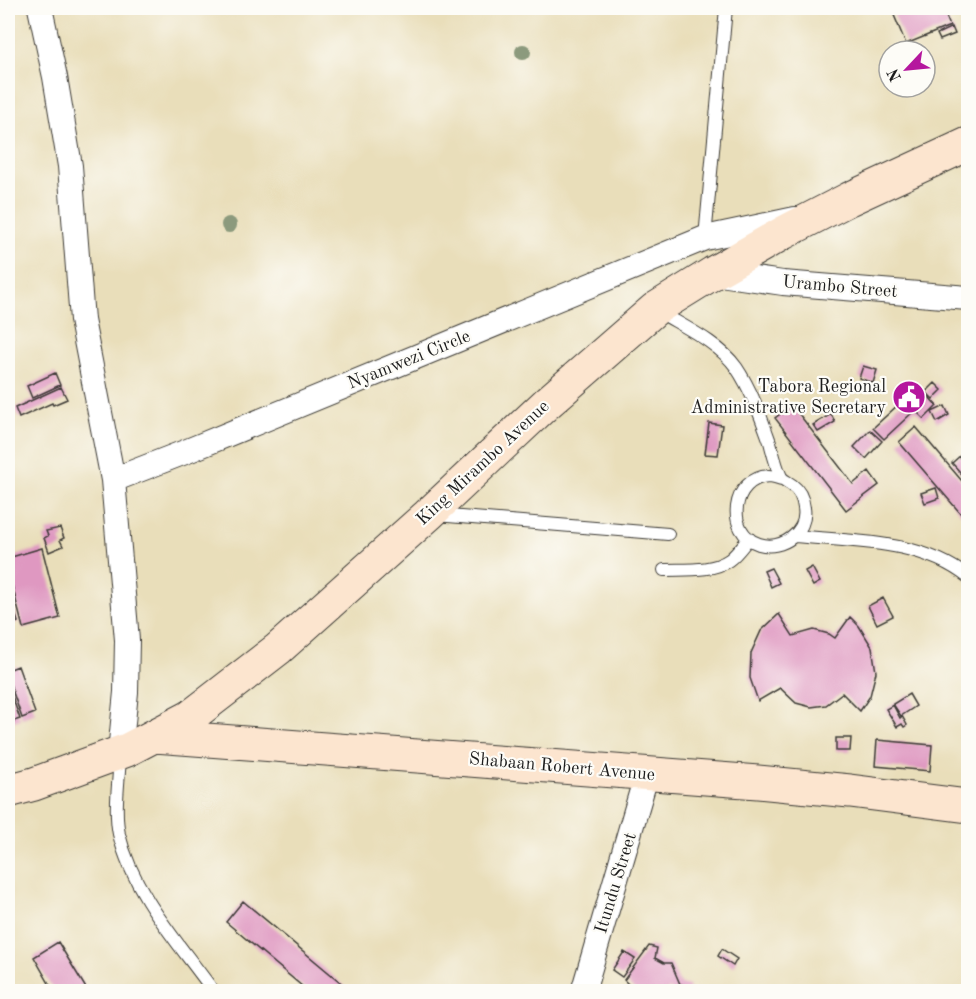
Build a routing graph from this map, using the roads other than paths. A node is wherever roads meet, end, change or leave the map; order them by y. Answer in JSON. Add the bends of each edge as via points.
{"nodes":[{"id":1,"x":39,"y":8,"type":"edge"},
{"id":2,"x":726,"y":8,"type":"edge"},
{"id":3,"x":969,"y":144,"type":"edge"},
{"id":4,"x":818,"y":215,"type":"junction"},
{"id":5,"x":705,"y":238,"type":"junction"},
{"id":6,"x":713,"y":273,"type":"junction"},
{"id":7,"x":969,"y":298,"type":"edge"},
{"id":8,"x":655,"y":309,"type":"junction"},
{"id":9,"x":782,"y":478,"type":"junction"},
{"id":10,"x":113,"y":480,"type":"junction"},
{"id":11,"x":428,"y":514,"type":"junction"},
{"id":12,"x":668,"y":534,"type":"dead end"},
{"id":13,"x":795,"y":536,"type":"junction"},
{"id":14,"x":749,"y":538,"type":"junction"},
{"id":15,"x":664,"y":570,"type":"dead end"},
{"id":16,"x":969,"y":578,"type":"edge"},
{"id":17,"x":156,"y":736,"type":"junction"},
{"id":18,"x":120,"y":753,"type":"junction"},
{"id":19,"x":647,"y":774,"type":"junction"},
{"id":20,"x":8,"y":791,"type":"edge"},
{"id":21,"x":969,"y":806,"type":"edge"},
{"id":22,"x":213,"y":992,"type":"edge"},
{"id":23,"x":584,"y":992,"type":"edge"}],
"edges":[{"from":1,"to":10,"type":"street","via":[[70,166],[82,320]]},
{"from":2,"to":5,"type":"lane"},
{"from":3,"to":4,"type":"main road","name":"King Mirambo Avenue"},
{"from":4,"to":5,"type":"street","name":"Nyamwezi Circle"},
{"from":4,"to":6,"type":"main road","name":"King Mirambo Avenue"},
{"from":5,"to":10,"type":"street","name":"Nyamwezi Circle"},
{"from":6,"to":7,"type":"street","name":"Urambo Street","via":[[783,283]]},
{"from":6,"to":8,"type":"main road","name":"King Mirambo Avenue"},
{"from":8,"to":9,"type":"lane","via":[[700,336],[735,366],[754,403]]},
{"from":8,"to":11,"type":"main road","name":"King Mirambo Avenue"},
{"from":9,"to":13,"type":"lane","via":[[802,497],[805,511]]},
{"from":9,"to":14,"type":"lane","via":[[755,480],[737,500],[740,528]]},
{"from":10,"to":18,"type":"street","via":[[127,640]]},
{"from":11,"to":12,"type":"lane"},
{"from":11,"to":17,"type":"main road","name":"King Mirambo Avenue","via":[[278,649],[190,717]]},
{"from":13,"to":14,"type":"lane","via":[[772,546]]},
{"from":13,"to":16,"type":"lane","via":[[912,549]]},
{"from":14,"to":15,"type":"lane","via":[[734,556],[717,565]]},
{"from":17,"to":18,"type":"main road","name":"King Mirambo Avenue"},
{"from":17,"to":19,"type":"main road","name":"Shabaan Robert Avenue"},
{"from":18,"to":20,"type":"main road","name":"King Mirambo Avenue"},
{"from":18,"to":22,"type":"lane","via":[[117,811],[126,854],[159,916]]},
{"from":19,"to":21,"type":"main road","name":"Shabaan Robert Avenue","via":[[850,791]]},
{"from":19,"to":23,"type":"street","name":"Itundu Street"}]}
